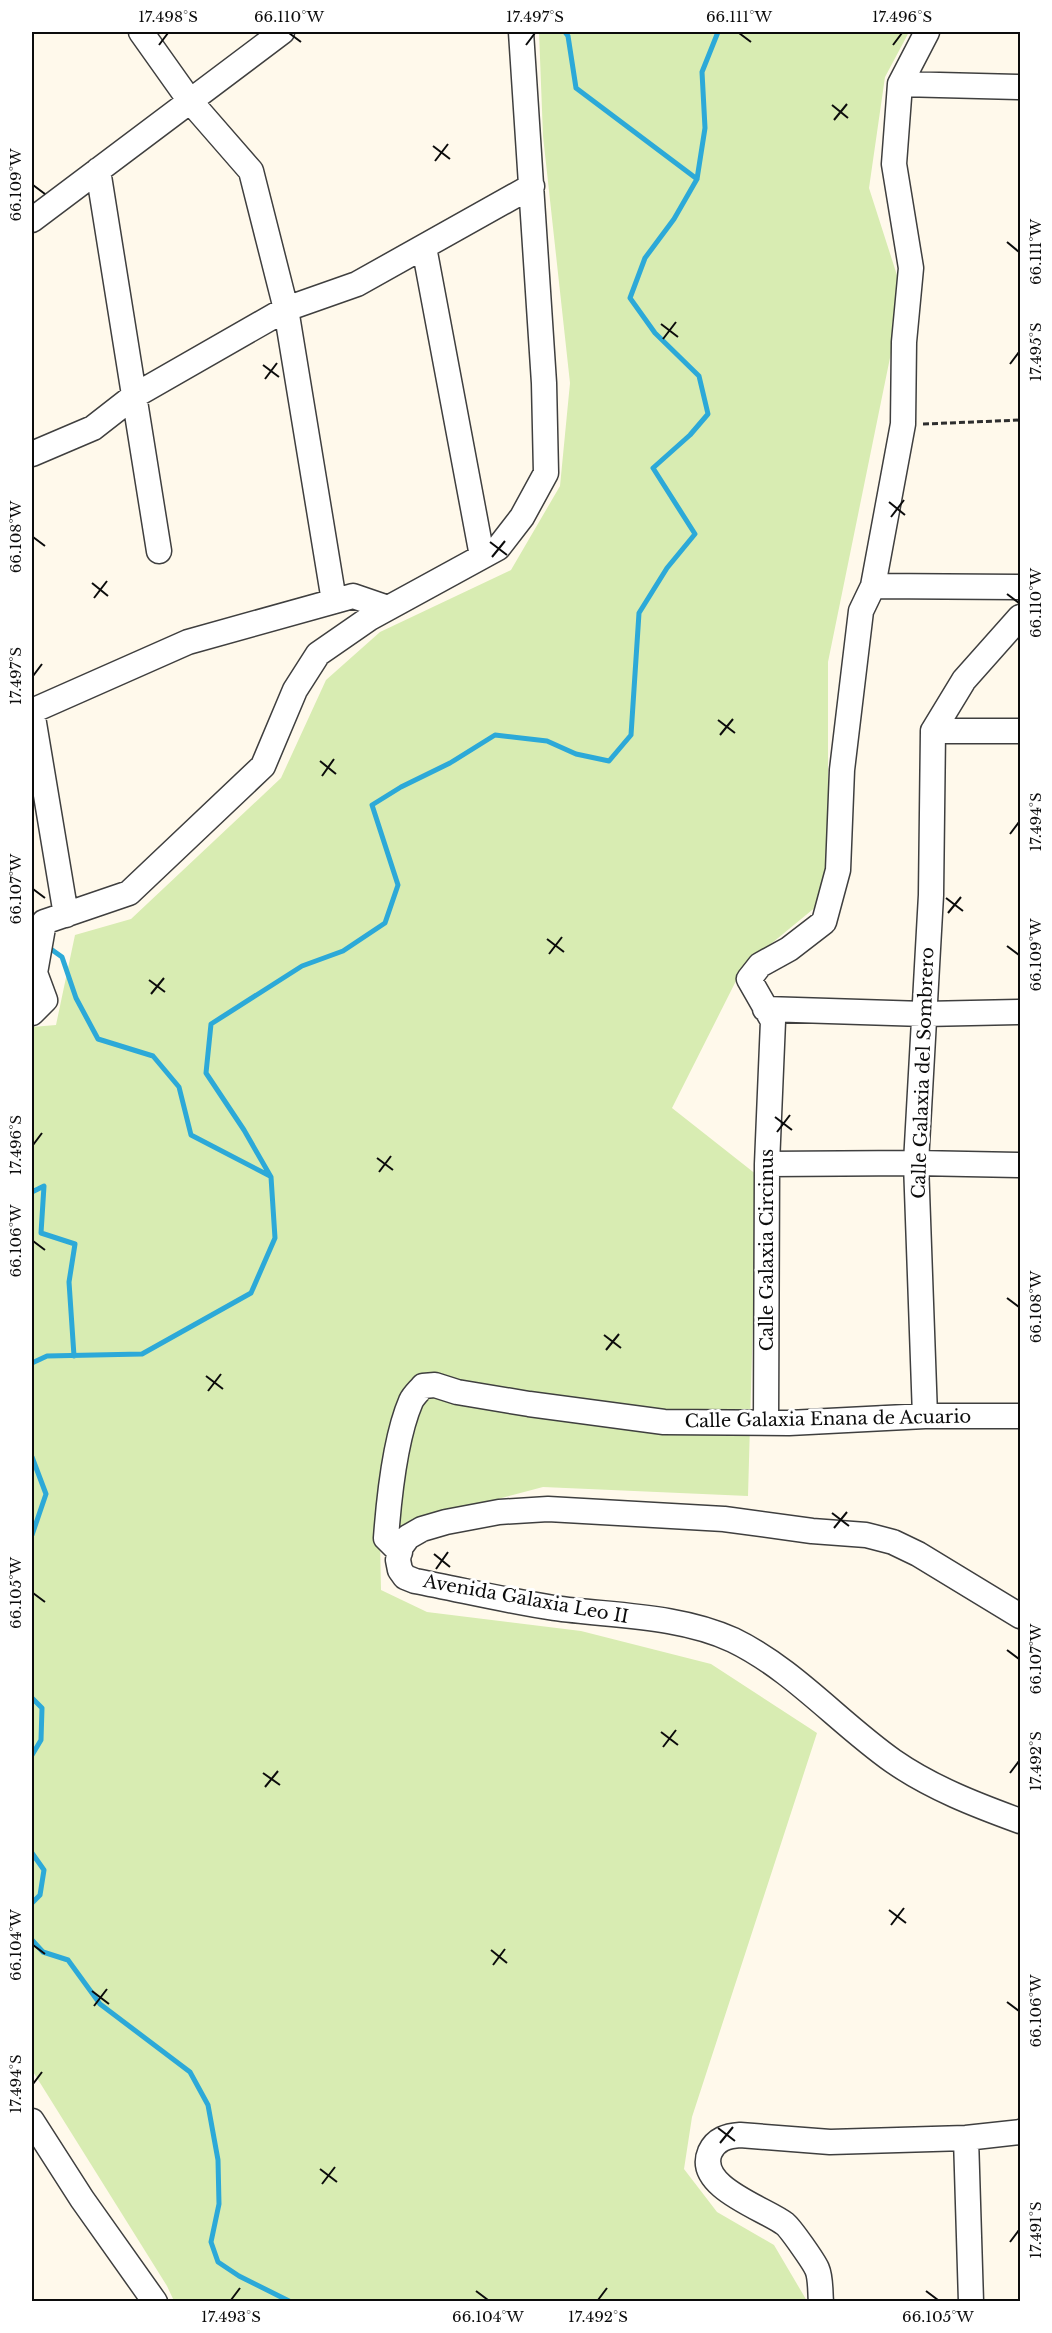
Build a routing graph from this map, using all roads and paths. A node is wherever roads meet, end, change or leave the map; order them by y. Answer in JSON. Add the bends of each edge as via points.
{"nodes":[{"id":1,"x":141,"y":32,"type":"edge"},
{"id":2,"x":282,"y":32,"type":"edge"},
{"id":3,"x":521,"y":32,"type":"edge"},
{"id":4,"x":927,"y":32,"type":"edge"},
{"id":5,"x":900,"y":84,"type":"junction"},
{"id":6,"x":1020,"y":87,"type":"edge"},
{"id":7,"x":190,"y":101,"type":"junction"},
{"id":8,"x":98,"y":170,"type":"junction"},
{"id":9,"x":531,"y":186,"type":"junction"},
{"id":10,"x":32,"y":220,"type":"edge"},
{"id":11,"x":424,"y":247,"type":"junction"},
{"id":12,"x":286,"y":309,"type":"junction"},
{"id":13,"x":134,"y":396,"type":"junction"},
{"id":14,"x":1020,"y":420,"type":"edge"},
{"id":15,"x":903,"y":424,"type":"junction"},
{"id":16,"x":32,"y":454,"type":"edge"},
{"id":17,"x":159,"y":551,"type":"dead end"},
{"id":18,"x":482,"y":556,"type":"junction"},
{"id":19,"x":873,"y":586,"type":"junction"},
{"id":20,"x":1020,"y":587,"type":"edge"},
{"id":21,"x":334,"y":601,"type":"junction"},
{"id":22,"x":388,"y":608,"type":"junction"},
{"id":23,"x":1020,"y":617,"type":"edge"},
{"id":24,"x":32,"y":711,"type":"edge"},
{"id":25,"x":933,"y":731,"type":"junction"},
{"id":26,"x":1020,"y":731,"type":"edge"},
{"id":27,"x":66,"y":915,"type":"junction"},
{"id":28,"x":765,"y":1009,"type":"junction"},
{"id":29,"x":1020,"y":1012,"type":"edge"},
{"id":30,"x":32,"y":1013,"type":"edge"},
{"id":31,"x":924,"y":1014,"type":"junction"},
{"id":32,"x":916,"y":1163,"type":"junction"},
{"id":33,"x":767,"y":1164,"type":"junction"},
{"id":34,"x":1020,"y":1165,"type":"edge"},
{"id":35,"x":925,"y":1416,"type":"junction"},
{"id":36,"x":1020,"y":1416,"type":"edge"},
{"id":37,"x":766,"y":1423,"type":"junction"},
{"id":38,"x":400,"y":1552,"type":"junction"},
{"id":39,"x":1020,"y":1616,"type":"edge"},
{"id":40,"x":1020,"y":1821,"type":"edge"},
{"id":41,"x":32,"y":2121,"type":"edge"},
{"id":42,"x":1020,"y":2132,"type":"edge"},
{"id":43,"x":966,"y":2138,"type":"junction"},
{"id":44,"x":155,"y":2301,"type":"edge"},
{"id":45,"x":821,"y":2301,"type":"edge"},
{"id":46,"x":971,"y":2301,"type":"edge"}],
"edges":[{"from":1,"to":7,"type":"street"},
{"from":2,"to":7,"type":"street"},
{"from":3,"to":9,"type":"street"},
{"from":4,"to":5,"type":"street"},
{"from":5,"to":6,"type":"street"},
{"from":5,"to":15,"type":"street","via":[[894,164],[911,268],[904,342]]},
{"from":7,"to":8,"type":"street"},
{"from":7,"to":12,"type":"street","via":[[251,171]]},
{"from":8,"to":10,"type":"street"},
{"from":8,"to":13,"type":"street"},
{"from":9,"to":11,"type":"street"},
{"from":9,"to":18,"type":"street","via":[[546,473],[522,517],[498,548]]},
{"from":11,"to":12,"type":"street","via":[[357,284]]},
{"from":11,"to":18,"type":"street"},
{"from":12,"to":13,"type":"street"},
{"from":12,"to":21,"type":"street"},
{"from":13,"to":16,"type":"street","via":[[93,428]]},
{"from":13,"to":17,"type":"street"},
{"from":14,"to":15,"type":"path"},
{"from":15,"to":19,"type":"street"},
{"from":18,"to":22,"type":"street"},
{"from":19,"to":20,"type":"street"},
{"from":19,"to":28,"type":"street","name":"Calle Galaxia Circinus","via":[[861,611],[842,770],[838,870],[824,922],[760,965],[749,979]]},
{"from":21,"to":22,"type":"street","via":[[353,596]]},
{"from":21,"to":24,"type":"street","via":[[188,642]]},
{"from":22,"to":27,"type":"street","via":[[318,654],[295,690],[263,766],[129,893]]},
{"from":23,"to":25,"type":"street","via":[[964,681]]},
{"from":24,"to":27,"type":"street"},
{"from":25,"to":26,"type":"street"},
{"from":25,"to":31,"type":"street","name":"Calle Galaxia del Sombrero","via":[[931,895]]},
{"from":27,"to":30,"type":"street","via":[[44,922],[35,973],[45,1000]]},
{"from":28,"to":31,"type":"street"},
{"from":28,"to":33,"type":"street","name":"Calle Galaxia Circinus","via":[[773,1021]]},
{"from":29,"to":31,"type":"street"},
{"from":31,"to":32,"type":"street","name":"Calle Galaxia del Sombrero"},
{"from":32,"to":33,"type":"street"},
{"from":32,"to":34,"type":"street"},
{"from":32,"to":35,"type":"street","name":"Calle Galaxia del Sombrero"},
{"from":33,"to":37,"type":"street","name":"Calle Galaxia Circinus"},
{"from":35,"to":36,"type":"street","name":"Calle Galaxia Enana de Acuario"},
{"from":35,"to":37,"type":"street","name":"Calle Galaxia Enana de Acuario"},
{"from":37,"to":38,"type":"street","name":"Calle Galaxia Enana de Acuario","via":[[664,1422],[529,1404],[457,1392],[435,1384],[423,1386],[412,1398],[390,1492],[386,1538]]},
{"from":38,"to":39,"type":"street","via":[[408,1537],[422,1529],[500,1512],[548,1509],[724,1519],[866,1535],[893,1542]]},
{"from":38,"to":40,"type":"street","name":"Avenida Galaxia Leo II","via":[[400,1570],[416,1581],[552,1607],[675,1622],[733,1641],[796,1682],[893,1761],[934,1786]]},
{"from":41,"to":44,"type":"street"},
{"from":42,"to":43,"type":"street"},
{"from":43,"to":45,"type":"street","via":[[830,2142],[753,2134],[725,2137],[715,2143],[707,2165],[712,2176],[737,2197],[786,2224],[818,2270]]},
{"from":43,"to":46,"type":"street"}]}
